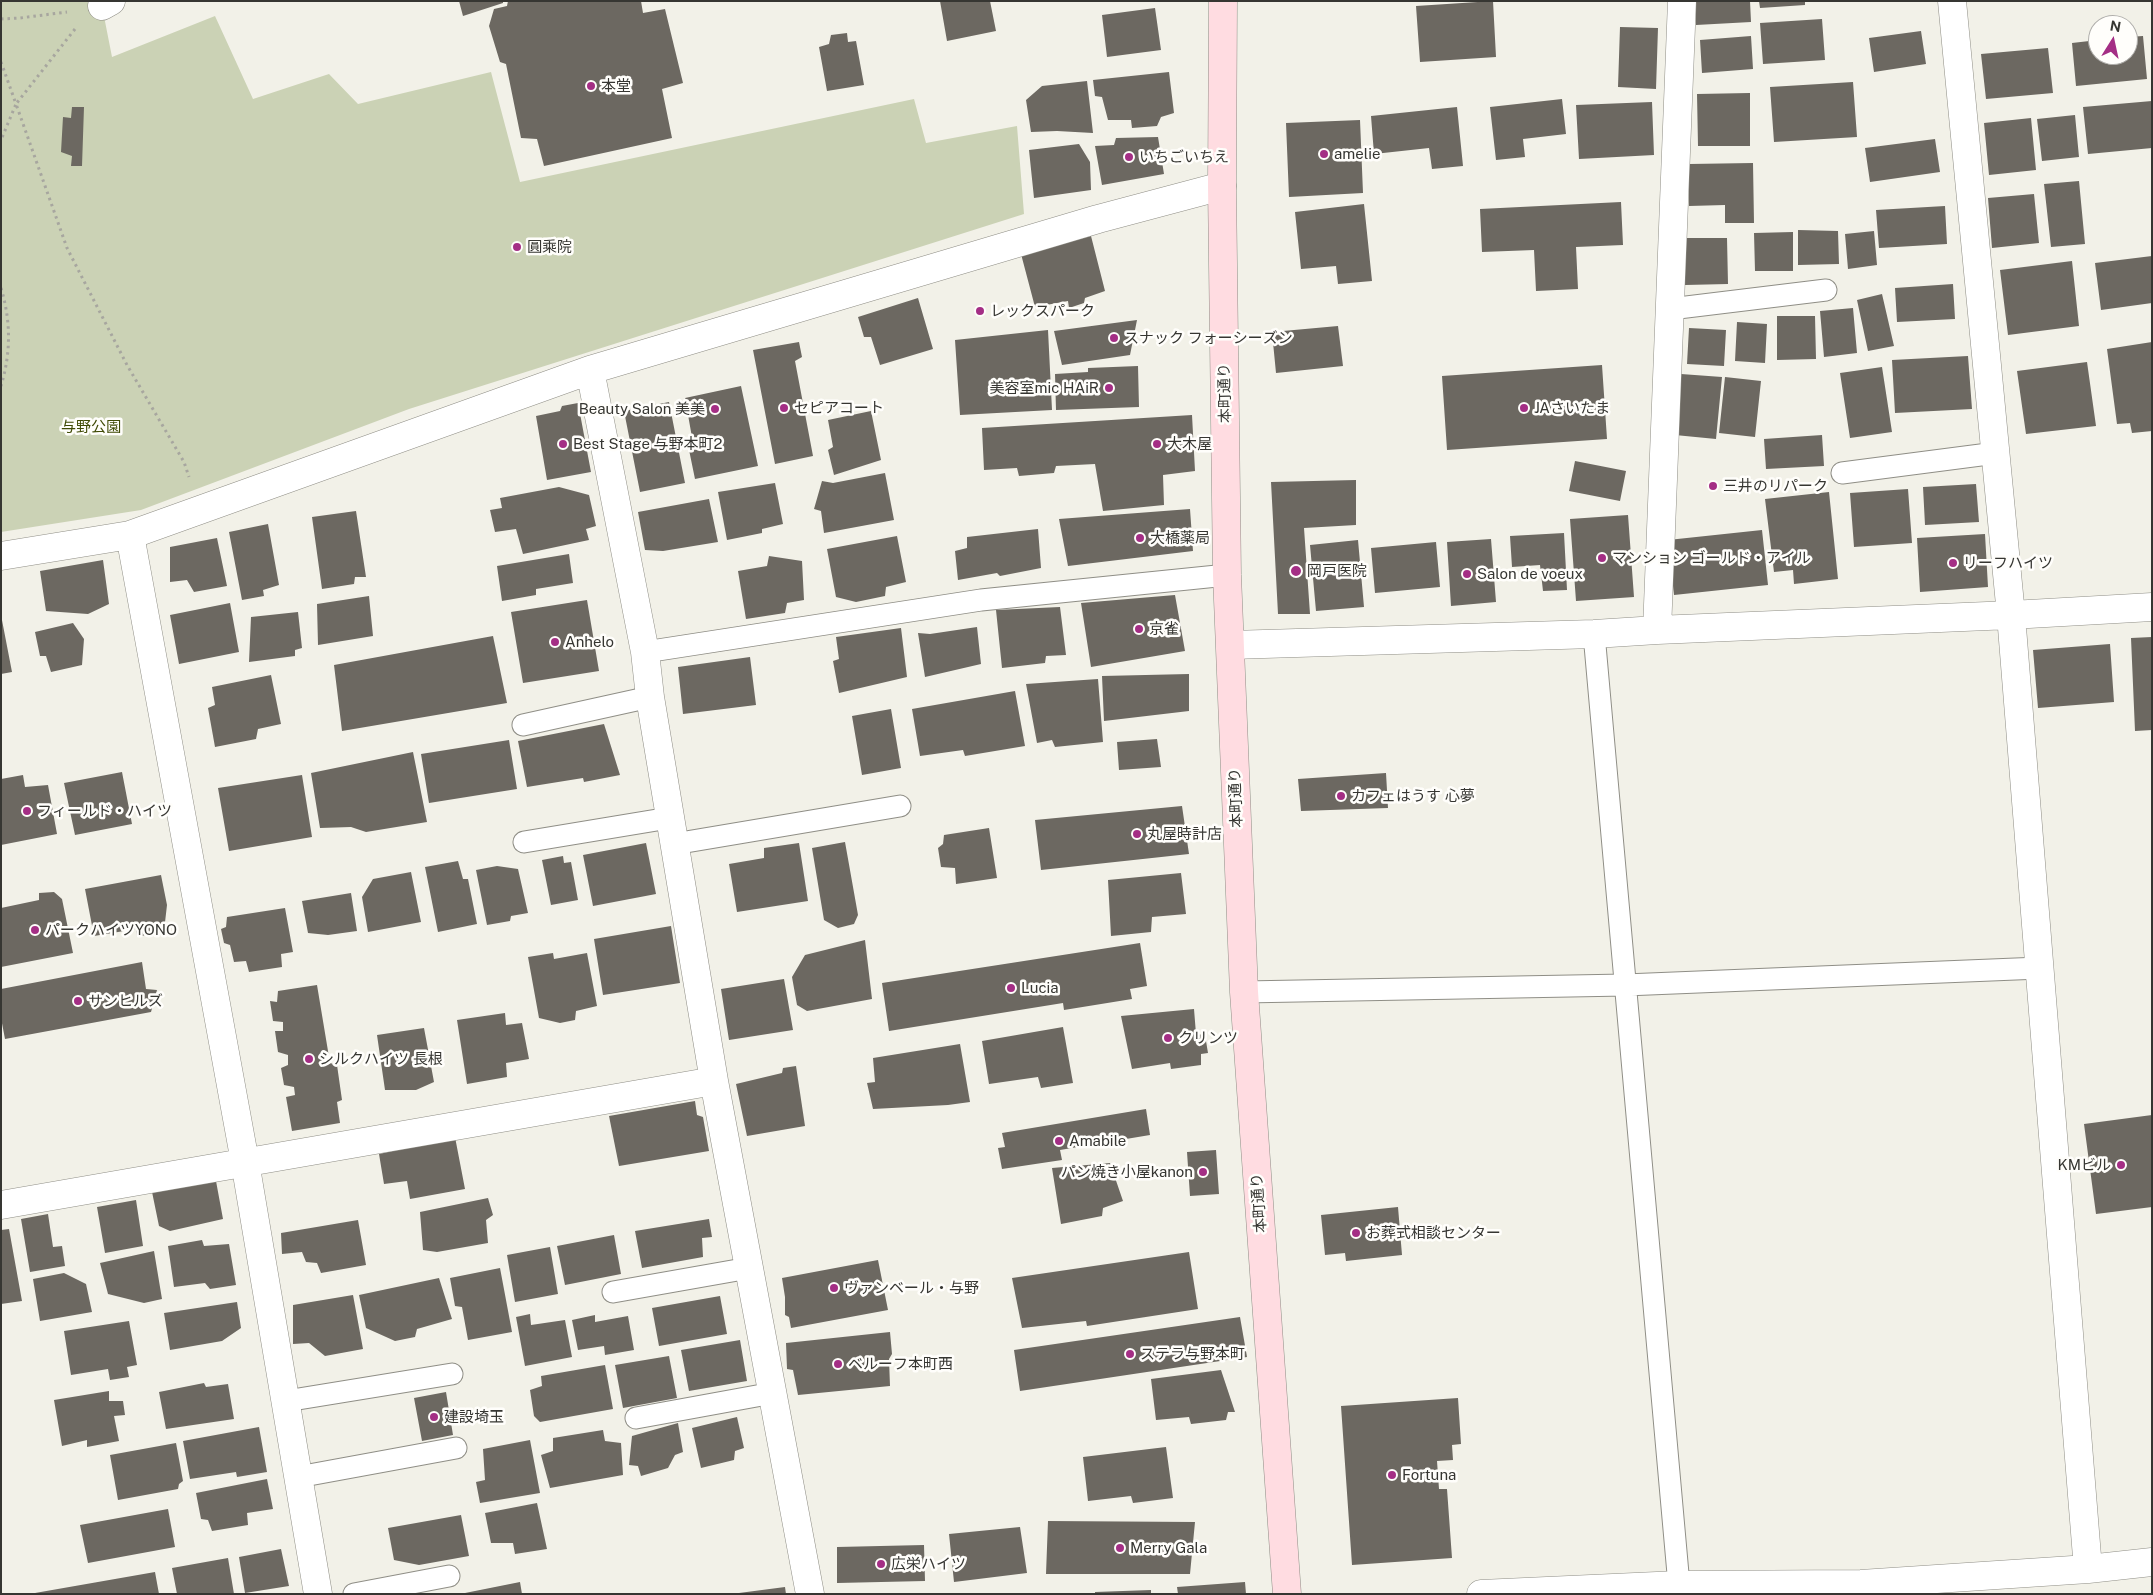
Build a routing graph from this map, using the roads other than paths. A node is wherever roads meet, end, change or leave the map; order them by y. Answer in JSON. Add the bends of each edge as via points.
{"nodes":[{"id":1,"x":1223,"y":1,"type":"edge"},
{"id":2,"x":1682,"y":1,"type":"edge"},
{"id":3,"x":1952,"y":1,"type":"edge"},
{"id":4,"x":1222,"y":186,"type":"junction"},
{"id":5,"x":1826,"y":290,"type":"dead end"},
{"id":6,"x":1670,"y":309,"type":"junction"},
{"id":7,"x":590,"y":370,"type":"junction"},
{"id":8,"x":1996,"y":453,"type":"junction"},
{"id":9,"x":1842,"y":473,"type":"dead end"},
{"id":10,"x":130,"y":535,"type":"junction"},
{"id":11,"x":1,"y":556,"type":"edge"},
{"id":12,"x":1227,"y":575,"type":"junction"},
{"id":13,"x":2152,"y":607,"type":"edge"},
{"id":14,"x":2011,"y":615,"type":"junction"},
{"id":15,"x":1657,"y":630,"type":"junction"},
{"id":16,"x":1594,"y":634,"type":"junction"},
{"id":17,"x":1231,"y":645,"type":"junction"},
{"id":18,"x":645,"y":652,"type":"junction"},
{"id":19,"x":650,"y":697,"type":"junction"},
{"id":20,"x":523,"y":725,"type":"dead end"},
{"id":21,"x":900,"y":806,"type":"dead end"},
{"id":22,"x":671,"y":831,"type":"junction"},
{"id":23,"x":524,"y":842,"type":"dead end"},
{"id":24,"x":2040,"y":968,"type":"junction"},
{"id":25,"x":1625,"y":985,"type":"junction"},
{"id":26,"x":1244,"y":992,"type":"junction"},
{"id":27,"x":714,"y":1081,"type":"junction"},
{"id":28,"x":245,"y":1162,"type":"junction"},
{"id":29,"x":1,"y":1205,"type":"edge"},
{"id":30,"x":749,"y":1268,"type":"junction"},
{"id":31,"x":613,"y":1292,"type":"dead end"},
{"id":32,"x":452,"y":1374,"type":"dead end"},
{"id":33,"x":773,"y":1393,"type":"junction"},
{"id":34,"x":286,"y":1401,"type":"junction"},
{"id":35,"x":636,"y":1418,"type":"dead end"},
{"id":36,"x":456,"y":1448,"type":"dead end"},
{"id":37,"x":298,"y":1477,"type":"junction"},
{"id":38,"x":2152,"y":1562,"type":"edge"},
{"id":39,"x":2088,"y":1569,"type":"junction"},
{"id":40,"x":449,"y":1576,"type":"dead end"},
{"id":41,"x":1679,"y":1586,"type":"junction"},
{"id":42,"x":1862,"y":1589,"type":"edge"},
{"id":43,"x":318,"y":1594,"type":"edge"},
{"id":44,"x":354,"y":1594,"type":"edge"},
{"id":45,"x":810,"y":1594,"type":"edge"},
{"id":46,"x":1288,"y":1594,"type":"edge"},
{"id":47,"x":1481,"y":1594,"type":"edge"}],
"edges":[{"from":1,"to":4,"type":"main road","name":"本町通り"},
{"from":2,"to":6,"type":"street"},
{"from":3,"to":8,"type":"street"},
{"from":4,"to":7,"type":"street","via":[[1089,222]]},
{"from":4,"to":12,"type":"main road","name":"本町通り"},
{"from":5,"to":6,"type":"lane"},
{"from":6,"to":15,"type":"street"},
{"from":7,"to":10,"type":"street"},
{"from":7,"to":18,"type":"street"},
{"from":8,"to":9,"type":"lane"},
{"from":8,"to":14,"type":"street"},
{"from":10,"to":11,"type":"street"},
{"from":10,"to":28,"type":"street"},
{"from":12,"to":17,"type":"main road","name":"本町通り"},
{"from":12,"to":18,"type":"lane","via":[[981,600]]},
{"from":13,"to":14,"type":"street"},
{"from":14,"to":15,"type":"street"},
{"from":14,"to":24,"type":"street"},
{"from":15,"to":16,"type":"street"},
{"from":16,"to":17,"type":"street"},
{"from":16,"to":25,"type":"lane"},
{"from":17,"to":26,"type":"main road","name":"本町通り"},
{"from":18,"to":19,"type":"street"},
{"from":19,"to":20,"type":"lane"},
{"from":19,"to":22,"type":"street"},
{"from":21,"to":22,"type":"lane"},
{"from":22,"to":23,"type":"lane"},
{"from":22,"to":27,"type":"street"},
{"from":24,"to":25,"type":"lane"},
{"from":24,"to":39,"type":"street"},
{"from":25,"to":26,"type":"lane"},
{"from":25,"to":41,"type":"lane"},
{"from":26,"to":46,"type":"main road","name":"本町通り"},
{"from":27,"to":28,"type":"street"},
{"from":27,"to":30,"type":"street"},
{"from":28,"to":29,"type":"street"},
{"from":28,"to":34,"type":"street"},
{"from":30,"to":31,"type":"lane"},
{"from":30,"to":33,"type":"street"},
{"from":32,"to":34,"type":"lane"},
{"from":33,"to":35,"type":"lane"},
{"from":33,"to":45,"type":"street"},
{"from":34,"to":37,"type":"street"},
{"from":36,"to":37,"type":"lane"},
{"from":37,"to":43,"type":"street"},
{"from":38,"to":39,"type":"street"},
{"from":39,"to":42,"type":"street"},
{"from":40,"to":44,"type":"lane"},
{"from":41,"to":42,"type":"street"},
{"from":41,"to":47,"type":"street"}]}
